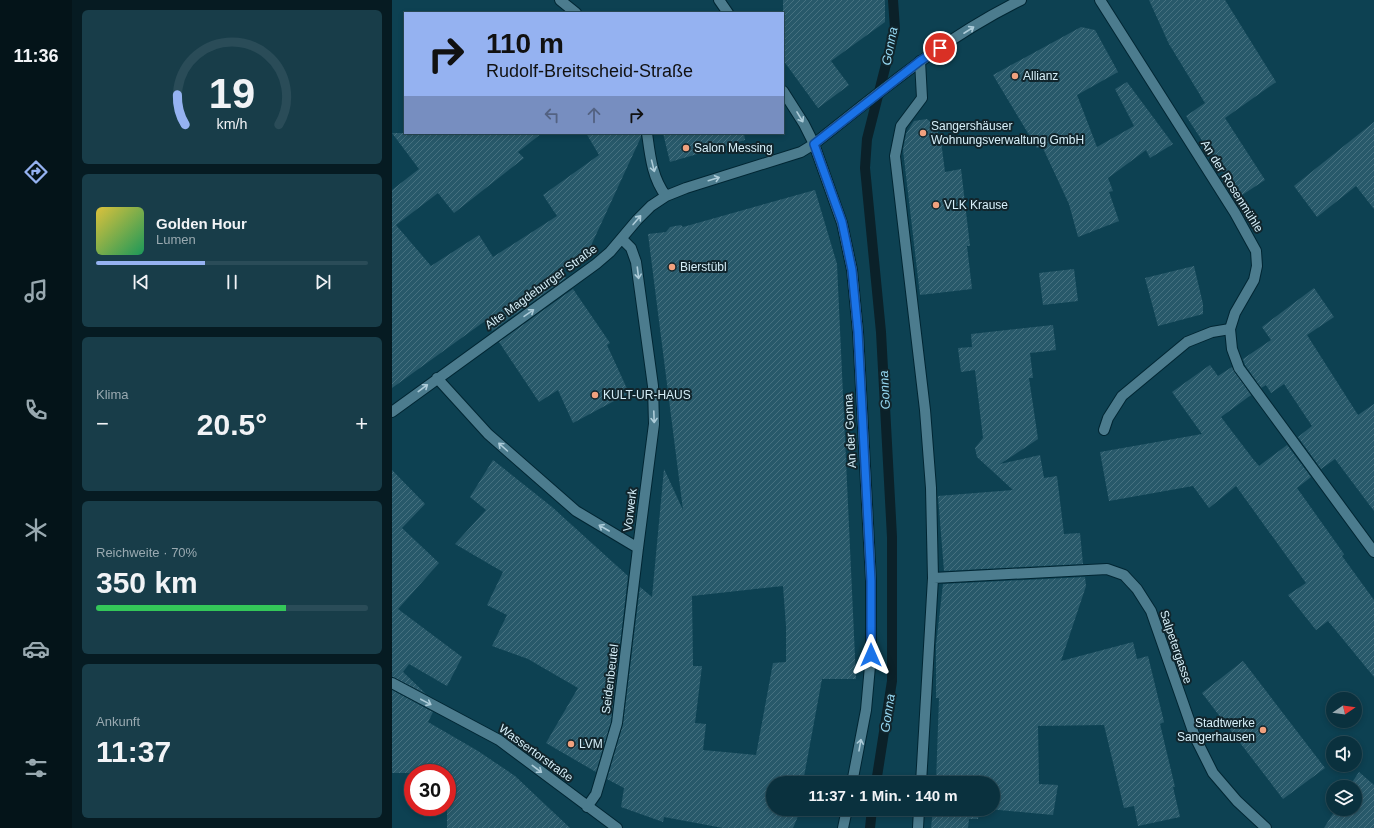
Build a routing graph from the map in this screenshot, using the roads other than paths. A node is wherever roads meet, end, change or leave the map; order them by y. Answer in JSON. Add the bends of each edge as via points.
{"nodes":[{"id":1,"x":560,"y":0,"type":"edge"},
{"id":2,"x":719,"y":0,"type":"edge"},
{"id":3,"x":1021,"y":0,"type":"edge"},
{"id":4,"x":1100,"y":0,"type":"edge"},
{"id":5,"x":575,"y":12,"type":"edge"},
{"id":6,"x":727,"y":12,"type":"edge"},
{"id":7,"x":917,"y":64,"type":"junction"},
{"id":8,"x":784,"y":93,"type":"edge"},
{"id":9,"x":648,"y":134,"type":"edge"},
{"id":10,"x":814,"y":144,"type":"junction"},
{"id":11,"x":666,"y":196,"type":"junction"},
{"id":12,"x":622,"y":240,"type":"junction"},
{"id":13,"x":1230,"y":329,"type":"junction"},
{"id":14,"x":437,"y":378,"type":"junction"},
{"id":15,"x":392,"y":412,"type":"edge"},
{"id":16,"x":1104,"y":430,"type":"dead end"},
{"id":17,"x":638,"y":548,"type":"junction"},
{"id":18,"x":1374,"y":552,"type":"edge"},
{"id":19,"x":933,"y":578,"type":"junction"},
{"id":20,"x":392,"y":684,"type":"edge"},
{"id":21,"x":853,"y":776,"type":"edge"},
{"id":22,"x":921,"y":776,"type":"edge"},
{"id":23,"x":587,"y":807,"type":"junction"},
{"id":24,"x":846,"y":816,"type":"edge"},
{"id":25,"x":919,"y":816,"type":"edge"},
{"id":26,"x":617,"y":828,"type":"edge"},
{"id":27,"x":843,"y":828,"type":"edge"},
{"id":28,"x":918,"y":828,"type":"edge"},
{"id":29,"x":1266,"y":828,"type":"edge"}],
"edges":[{"from":1,"to":5,"type":"street"},
{"from":2,"to":6,"type":"street"},
{"from":7,"to":3,"type":"street","name":"Alte Magdeburger Straße","one_way":true,"via":[[981,22]]},
{"from":4,"to":13,"type":"street","name":"An der Rosenmühle","via":[[1235,213],[1256,251],[1257,266],[1254,280],[1235,313]]},
{"from":7,"to":10,"type":"street","name":"Alte Magdeburger Straße"},
{"from":7,"to":19,"type":"street","via":[[922,98],[901,126],[895,156],[925,410],[932,488]]},
{"from":8,"to":10,"type":"street","name":"An der Gonna","one_way":true},
{"from":9,"to":11,"type":"street","one_way":true,"via":[[655,177]]},
{"from":11,"to":10,"type":"street","name":"Alte Magdeburger Straße","one_way":true,"via":[[786,157]]},
{"from":21,"to":10,"type":"street","name":"An der Gonna","one_way":true,"via":[[866,710],[871,655],[871,581],[858,332],[848,244]]},
{"from":12,"to":11,"type":"street","name":"Alte Magdeburger Straße","one_way":true,"via":[[637,220]]},
{"from":14,"to":12,"type":"street","name":"Alte Magdeburger Straße","one_way":true,"via":[[596,264]]},
{"from":12,"to":17,"type":"street","name":"Vorwerk","one_way":true,"via":[[631,248],[636,262],[653,386],[654,424]]},
{"from":13,"to":16,"type":"street","via":[[1212,332],[1187,342],[1122,396],[1108,418]]},
{"from":13,"to":18,"type":"street","name":"An der Rosenmühle","via":[[1232,349],[1239,368]]},
{"from":15,"to":14,"type":"street","name":"Alte Magdeburger Straße","one_way":true},
{"from":17,"to":14,"type":"street","name":"Vorwerk","one_way":true,"via":[[576,511],[488,434]]},
{"from":17,"to":23,"type":"street","name":"Seidenbeutel","via":[[617,722],[596,794]]},
{"from":19,"to":22,"type":"street"},
{"from":19,"to":29,"type":"street","name":"Salpetergasse","via":[[1107,569],[1124,575],[1151,611],[1195,737],[1213,772],[1237,801]]},
{"from":20,"to":23,"type":"street","name":"Wassertorstraße","one_way":true,"via":[[499,740]]},
{"from":23,"to":26,"type":"street","name":"Wassertorstraße"},
{"from":24,"to":27,"type":"street"},
{"from":25,"to":28,"type":"street"}]}
